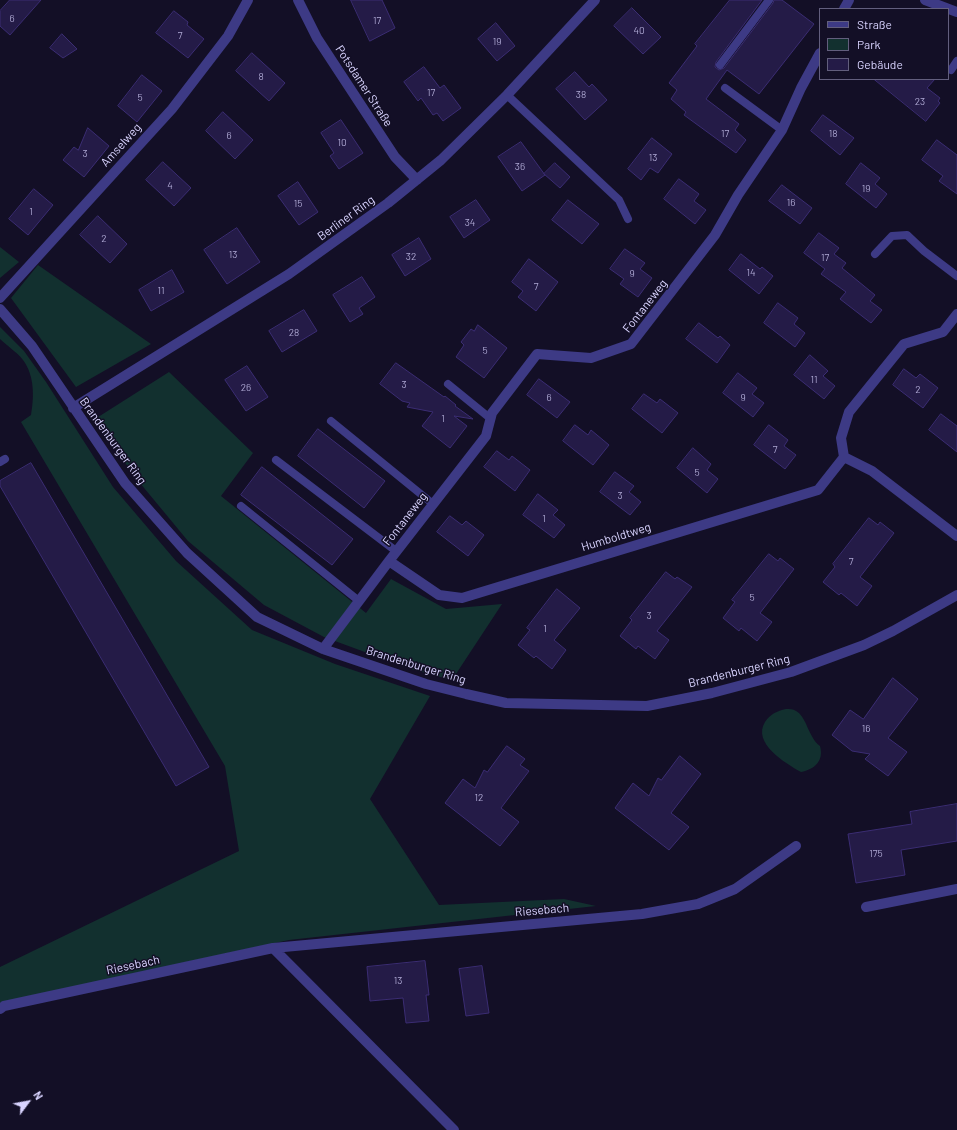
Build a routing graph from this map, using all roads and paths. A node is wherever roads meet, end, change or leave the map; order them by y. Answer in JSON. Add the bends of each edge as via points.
{"nodes":[{"id":1,"x":248,"y":0,"type":"edge"},
{"id":2,"x":298,"y":0,"type":"edge"},
{"id":3,"x":595,"y":0,"type":"edge"},
{"id":4,"x":769,"y":0,"type":"edge"},
{"id":5,"x":925,"y":0,"type":"edge"},
{"id":6,"x":946,"y":8,"type":"edge"},
{"id":7,"x":819,"y":55,"type":"edge"},
{"id":8,"x":957,"y":62,"type":"edge"},
{"id":9,"x":720,"y":65,"type":"dead end"},
{"id":10,"x":951,"y":70,"type":"dead end"},
{"id":11,"x":725,"y":88,"type":"dead end"},
{"id":12,"x":507,"y":95,"type":"junction"},
{"id":13,"x":782,"y":130,"type":"junction"},
{"id":14,"x":416,"y":180,"type":"junction"},
{"id":15,"x":628,"y":219,"type":"dead end"},
{"id":16,"x":875,"y":254,"type":"dead end"},
{"id":17,"x":957,"y":276,"type":"edge"},
{"id":18,"x":0,"y":298,"type":"edge"},
{"id":19,"x":0,"y":309,"type":"edge"},
{"id":20,"x":957,"y":314,"type":"edge"},
{"id":21,"x":448,"y":384,"type":"dead end"},
{"id":22,"x":73,"y":408,"type":"junction"},
{"id":23,"x":491,"y":419,"type":"junction"},
{"id":24,"x":331,"y":421,"type":"dead end"},
{"id":25,"x":844,"y":457,"type":"junction"},
{"id":26,"x":276,"y":460,"type":"dead end"},
{"id":27,"x":433,"y":504,"type":"junction"},
{"id":28,"x":241,"y":506,"type":"dead end"},
{"id":29,"x":957,"y":536,"type":"edge"},
{"id":30,"x":396,"y":551,"type":"junction"},
{"id":31,"x":389,"y":561,"type":"junction"},
{"id":32,"x":957,"y":595,"type":"edge"},
{"id":33,"x":359,"y":601,"type":"junction"},
{"id":34,"x":323,"y":649,"type":"junction"},
{"id":35,"x":796,"y":846,"type":"dead end"},
{"id":36,"x":957,"y":889,"type":"edge"},
{"id":37,"x":866,"y":907,"type":"dead end"},
{"id":38,"x":273,"y":948,"type":"junction"},
{"id":39,"x":0,"y":1009,"type":"edge"},
{"id":40,"x":454,"y":1130,"type":"edge"}],
"edges":[{"from":1,"to":18,"type":"street","name":"Amselweg","via":[[228,36],[172,109]]},
{"from":2,"to":14,"type":"street","name":"Potsdamer Straße","via":[[317,38],[395,157]]},
{"from":3,"to":12,"type":"street","name":"Berliner Ring"},
{"from":4,"to":9,"type":"lane"},
{"from":5,"to":6,"type":"street"},
{"from":7,"to":13,"type":"street","name":"Fontaneweg"},
{"from":8,"to":10,"type":"lane"},
{"from":11,"to":13,"type":"lane"},
{"from":12,"to":14,"type":"street","name":"Berliner Ring","via":[[441,160]]},
{"from":12,"to":15,"type":"lane","via":[[618,200]]},
{"from":13,"to":23,"type":"street","name":"Fontaneweg","via":[[738,195],[716,235],[631,344],[591,358],[537,354],[492,413]]},
{"from":14,"to":22,"type":"street","name":"Berliner Ring","via":[[290,274]]},
{"from":16,"to":17,"type":"lane","via":[[892,236],[907,235]]},
{"from":19,"to":22,"type":"street","name":"Brandenburger Ring","via":[[32,346]]},
{"from":20,"to":25,"type":"street","via":[[943,332],[904,344],[849,412],[841,438]]},
{"from":21,"to":23,"type":"lane"},
{"from":22,"to":34,"type":"street","name":"Brandenburger Ring","via":[[125,483],[188,553],[257,617]]},
{"from":23,"to":27,"type":"street","name":"Fontaneweg","via":[[486,436]]},
{"from":24,"to":27,"type":"lane"},
{"from":25,"to":29,"type":"street","via":[[872,471]]},
{"from":25,"to":31,"type":"street","name":"Humboldtweg","via":[[818,490],[462,598],[440,595]]},
{"from":26,"to":30,"type":"lane"},
{"from":27,"to":30,"type":"street","name":"Fontaneweg"},
{"from":28,"to":33,"type":"lane"},
{"from":30,"to":31,"type":"street","name":"Fontaneweg"},
{"from":31,"to":33,"type":"street","name":"Fontaneweg"},
{"from":32,"to":34,"type":"street","name":"Brandenburger Ring","via":[[864,646],[798,670],[712,693],[647,706],[506,702],[426,684]]},
{"from":33,"to":34,"type":"street","name":"Fontaneweg"},
{"from":35,"to":38,"type":"street","name":"Riesebach","via":[[735,890],[698,904],[642,914]]},
{"from":36,"to":37,"type":"street"},
{"from":38,"to":39,"type":"street","name":"Riesebach","via":[[4,1006]]},
{"from":38,"to":40,"type":"street"}]}
